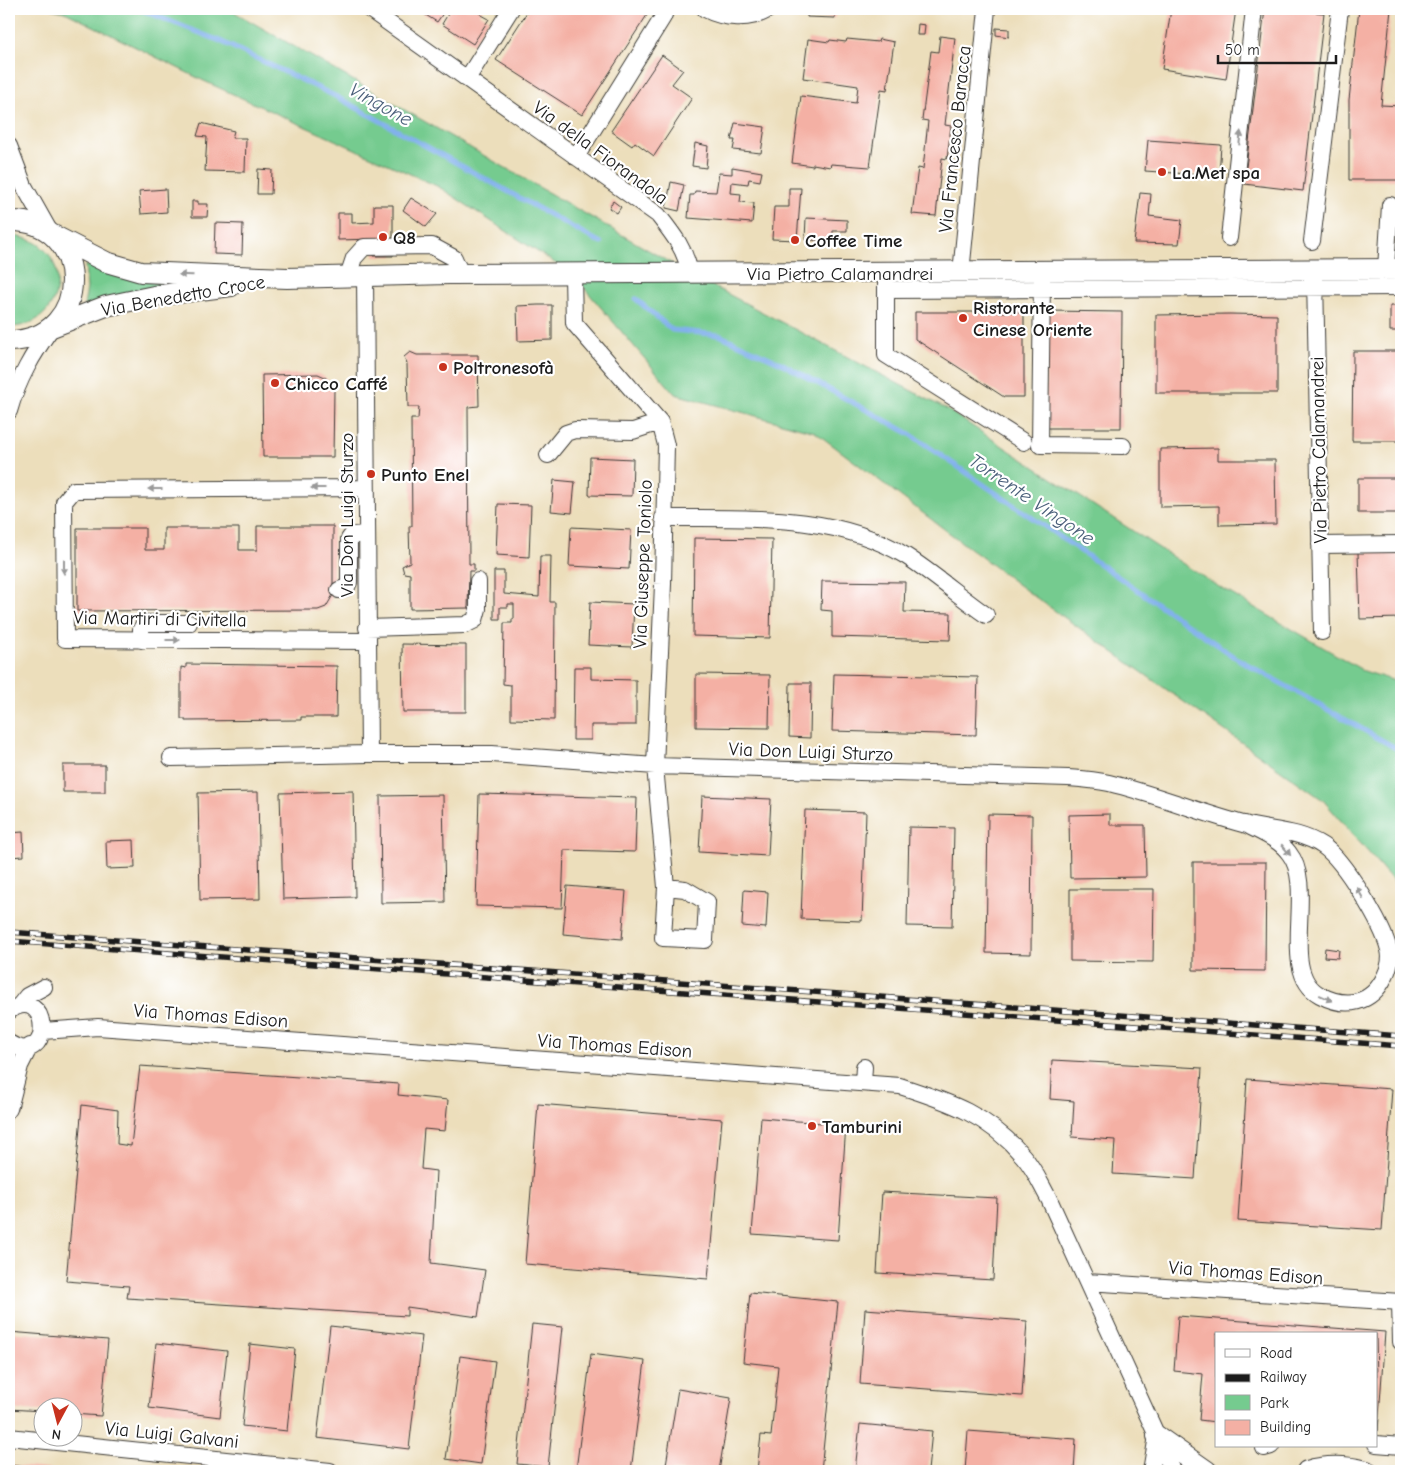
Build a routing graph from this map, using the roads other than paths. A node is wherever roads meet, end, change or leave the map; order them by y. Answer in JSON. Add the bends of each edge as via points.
{"nodes":[{"id":1,"x":369,"y":9,"type":"edge"},
{"id":2,"x":511,"y":9,"type":"edge"},
{"id":3,"x":666,"y":9,"type":"edge"},
{"id":4,"x":705,"y":9,"type":"edge"},
{"id":5,"x":769,"y":9,"type":"edge"},
{"id":6,"x":987,"y":9,"type":"edge"},
{"id":7,"x":1254,"y":9,"type":"edge"},
{"id":8,"x":1330,"y":9,"type":"edge"},
{"id":9,"x":1340,"y":9,"type":"edge"},
{"id":10,"x":466,"y":79,"type":"junction"},
{"id":11,"x":9,"y":146,"type":"edge"},
{"id":12,"x":576,"y":157,"type":"junction"},
{"id":13,"x":1390,"y":205,"type":"dead end"},
{"id":14,"x":9,"y":221,"type":"edge"},
{"id":15,"x":51,"y":234,"type":"junction"},
{"id":16,"x":1230,"y":238,"type":"dead end"},
{"id":17,"x":1394,"y":269,"type":"edge"},
{"id":18,"x":962,"y":273,"type":"junction"},
{"id":19,"x":461,"y":274,"type":"junction"},
{"id":20,"x":682,"y":274,"type":"junction"},
{"id":21,"x":578,"y":275,"type":"junction"},
{"id":22,"x":356,"y":276,"type":"junction"},
{"id":23,"x":288,"y":278,"type":"junction"},
{"id":24,"x":1315,"y":278,"type":"junction"},
{"id":25,"x":1042,"y":280,"type":"junction"},
{"id":26,"x":886,"y":282,"type":"junction"},
{"id":27,"x":1401,"y":287,"type":"edge"},
{"id":28,"x":52,"y":327,"type":"junction"},
{"id":29,"x":9,"y":341,"type":"edge"},
{"id":30,"x":9,"y":411,"type":"edge"},
{"id":31,"x":660,"y":422,"type":"junction"},
{"id":32,"x":1024,"y":442,"type":"dead end"},
{"id":33,"x":1123,"y":446,"type":"dead end"},
{"id":34,"x":548,"y":454,"type":"dead end"},
{"id":35,"x":366,"y":488,"type":"junction"},
{"id":36,"x":663,"y":518,"type":"junction"},
{"id":37,"x":366,"y":534,"type":"junction"},
{"id":38,"x":1401,"y":544,"type":"edge"},
{"id":39,"x":1320,"y":545,"type":"junction"},
{"id":40,"x":478,"y":581,"type":"dead end"},
{"id":41,"x":340,"y":590,"type":"dead end"},
{"id":42,"x":986,"y":615,"type":"dead end"},
{"id":43,"x":189,"y":623,"type":"dead end"},
{"id":44,"x":1322,"y":632,"type":"dead end"},
{"id":45,"x":367,"y":635,"type":"junction"},
{"id":46,"x":141,"y":640,"type":"junction"},
{"id":47,"x":369,"y":754,"type":"junction"},
{"id":48,"x":171,"y":758,"type":"dead end"},
{"id":49,"x":655,"y":766,"type":"junction"},
{"id":50,"x":1245,"y":824,"type":"junction"},
{"id":51,"x":666,"y":887,"type":"dead end"},
{"id":52,"x":44,"y":987,"type":"dead end"},
{"id":53,"x":12,"y":1008,"type":"edge"},
{"id":54,"x":38,"y":1013,"type":"junction"},
{"id":55,"x":98,"y":1027,"type":"junction"},
{"id":56,"x":43,"y":1032,"type":"junction"},
{"id":57,"x":9,"y":1043,"type":"edge"},
{"id":58,"x":30,"y":1046,"type":"junction"},
{"id":59,"x":9,"y":1109,"type":"edge"},
{"id":60,"x":1087,"y":1282,"type":"junction"},
{"id":61,"x":1401,"y":1302,"type":"edge"},
{"id":62,"x":1401,"y":1342,"type":"edge"},
{"id":63,"x":1157,"y":1436,"type":"junction"},
{"id":64,"x":9,"y":1437,"type":"edge"},
{"id":65,"x":1378,"y":1444,"type":"edge"},
{"id":66,"x":1401,"y":1446,"type":"edge"},
{"id":67,"x":330,"y":1471,"type":"edge"},
{"id":68,"x":1151,"y":1471,"type":"edge"},
{"id":69,"x":1173,"y":1471,"type":"edge"},
{"id":70,"x":1207,"y":1471,"type":"edge"},
{"id":71,"x":1307,"y":1471,"type":"edge"},
{"id":72,"x":1366,"y":1471,"type":"edge"}],
"edges":[{"from":1,"to":10,"type":"street","name":"Via della Fiorandola"},
{"from":2,"to":10,"type":"street"},
{"from":3,"to":12,"type":"street"},
{"from":4,"to":5,"type":"street","via":[[730,18],[762,14]]},
{"from":6,"to":18,"type":"street","name":"Via Francesco Baracca"},
{"from":16,"to":7,"type":"street","one_way":true},
{"from":8,"to":9,"type":"street","via":[[1307,240]]},
{"from":10,"to":12,"type":"street","name":"Via della Fiorandola"},
{"from":11,"to":15,"type":"street","via":[[24,186]]},
{"from":12,"to":20,"type":"street","name":"Via della Fiorandola","via":[[658,215],[688,258]]},
{"from":13,"to":17,"type":"street"},
{"from":14,"to":15,"type":"main road","name":"Via Benedetto Croce","via":[[36,225]]},
{"from":23,"to":15,"type":"main road","name":"Via Benedetto Croce","one_way":true,"via":[[141,272],[106,262]]},
{"from":15,"to":28,"type":"main road","name":"Via Benedetto Croce","via":[[66,253],[73,276],[69,302]]},
{"from":17,"to":24,"type":"main road","name":"Via Pietro Calamandrei"},
{"from":18,"to":25,"type":"main road","name":"Via Pietro Calamandrei"},
{"from":18,"to":26,"type":"main road","name":"Via Pietro Calamandrei"},
{"from":19,"to":21,"type":"main road","name":"Via Pietro Calamandrei"},
{"from":19,"to":22,"type":"main road","name":"Via Pietro Calamandrei"},
{"from":19,"to":22,"type":"street","via":[[454,258],[432,246],[385,246],[364,247],[354,258]]},
{"from":20,"to":21,"type":"main road","name":"Via Pietro Calamandrei"},
{"from":20,"to":26,"type":"main road","name":"Via Pietro Calamandrei"},
{"from":21,"to":31,"type":"street","name":"Via Giuseppe Toniolo","via":[[574,323]]},
{"from":22,"to":23,"type":"main road","name":"Via Benedetto Croce"},
{"from":22,"to":35,"type":"street","name":"Via Don Luigi Sturzo"},
{"from":23,"to":28,"type":"main road","name":"Via Benedetto Croce","via":[[154,296],[106,306]]},
{"from":24,"to":25,"type":"main road","name":"Via Pietro Calamandrei"},
{"from":24,"to":27,"type":"street"},
{"from":24,"to":39,"type":"street","name":"Via Pietro Calamandrei"},
{"from":25,"to":26,"type":"street"},
{"from":25,"to":33,"type":"street","via":[[1040,445]]},
{"from":26,"to":32,"type":"street","via":[[886,355]]},
{"from":28,"to":29,"type":"main road","name":"Via Benedetto Croce","via":[[32,338]]},
{"from":28,"to":30,"type":"street","via":[[16,387]]},
{"from":31,"to":34,"type":"street","via":[[633,431],[575,430],[566,433]]},
{"from":31,"to":36,"type":"street","name":"Via Giuseppe Toniolo","via":[[666,445]]},
{"from":35,"to":37,"type":"street","name":"Via Don Luigi Sturzo"},
{"from":35,"to":46,"type":"street","name":"Via Martiri di Civitella","one_way":true,"via":[[74,490],[64,502],[65,639]]},
{"from":36,"to":42,"type":"street","via":[[799,522],[855,534],[905,556]]},
{"from":36,"to":49,"type":"street","name":"Via Giuseppe Toniolo"},
{"from":37,"to":41,"type":"street","via":[[352,535],[349,539],[349,582]]},
{"from":37,"to":45,"type":"street","name":"Via Don Luigi Sturzo"},
{"from":38,"to":39,"type":"street"},
{"from":39,"to":44,"type":"street","name":"Via Pietro Calamandrei"},
{"from":40,"to":45,"type":"street","name":"Via Martiri di Civitella","via":[[475,620],[465,625],[400,627]]},
{"from":43,"to":46,"type":"street","via":[[145,623],[141,629]]},
{"from":46,"to":45,"type":"street","name":"Via Martiri di Civitella","one_way":true},
{"from":45,"to":47,"type":"street","name":"Via Don Luigi Sturzo"},
{"from":47,"to":48,"type":"street","name":"Via Don Luigi Sturzo"},
{"from":47,"to":49,"type":"street","name":"Via Don Luigi Sturzo","via":[[492,754]]},
{"from":49,"to":50,"type":"street","name":"Via Don Luigi Sturzo","via":[[1068,778],[1108,783]]},
{"from":49,"to":51,"type":"street","name":"Via Giuseppe Toniolo"},
{"from":50,"to":50,"type":"street","name":"Via Don Luigi Sturzo","one_way":true,"via":[[1280,843],[1290,854],[1300,889],[1299,957],[1304,977],[1317,994],[1333,1001],[1352,1003],[1370,996],[1389,969],[1390,951],[1352,879],[1324,846],[1298,834]]},
{"from":52,"to":53,"type":"street"},
{"from":53,"to":54,"type":"street","via":[[32,1008]]},
{"from":54,"to":55,"type":"street"},
{"from":54,"to":56,"type":"street"},
{"from":55,"to":56,"type":"street","name":"Via Thomas Edison"},
{"from":55,"to":60,"type":"street","name":"Via Thomas Edison","via":[[463,1047],[863,1075],[952,1103],[992,1126],[1024,1157],[1050,1199]]},
{"from":56,"to":58,"type":"street"},
{"from":57,"to":58,"type":"street","via":[[16,1047]]},
{"from":58,"to":59,"type":"street","via":[[20,1066]]},
{"from":60,"to":61,"type":"street","name":"Via Thomas Edison"},
{"from":60,"to":63,"type":"street","name":"Via Thomas Edison"},
{"from":61,"to":62,"type":"street"},
{"from":63,"to":68,"type":"street"},
{"from":63,"to":69,"type":"street","name":"Via Thomas Edison"},
{"from":63,"to":70,"type":"main road"},
{"from":64,"to":67,"type":"street","name":"Via Luigi Galvani"},
{"from":65,"to":66,"type":"street"},
{"from":71,"to":72,"type":"main road","via":[[1342,1467]]}]}
